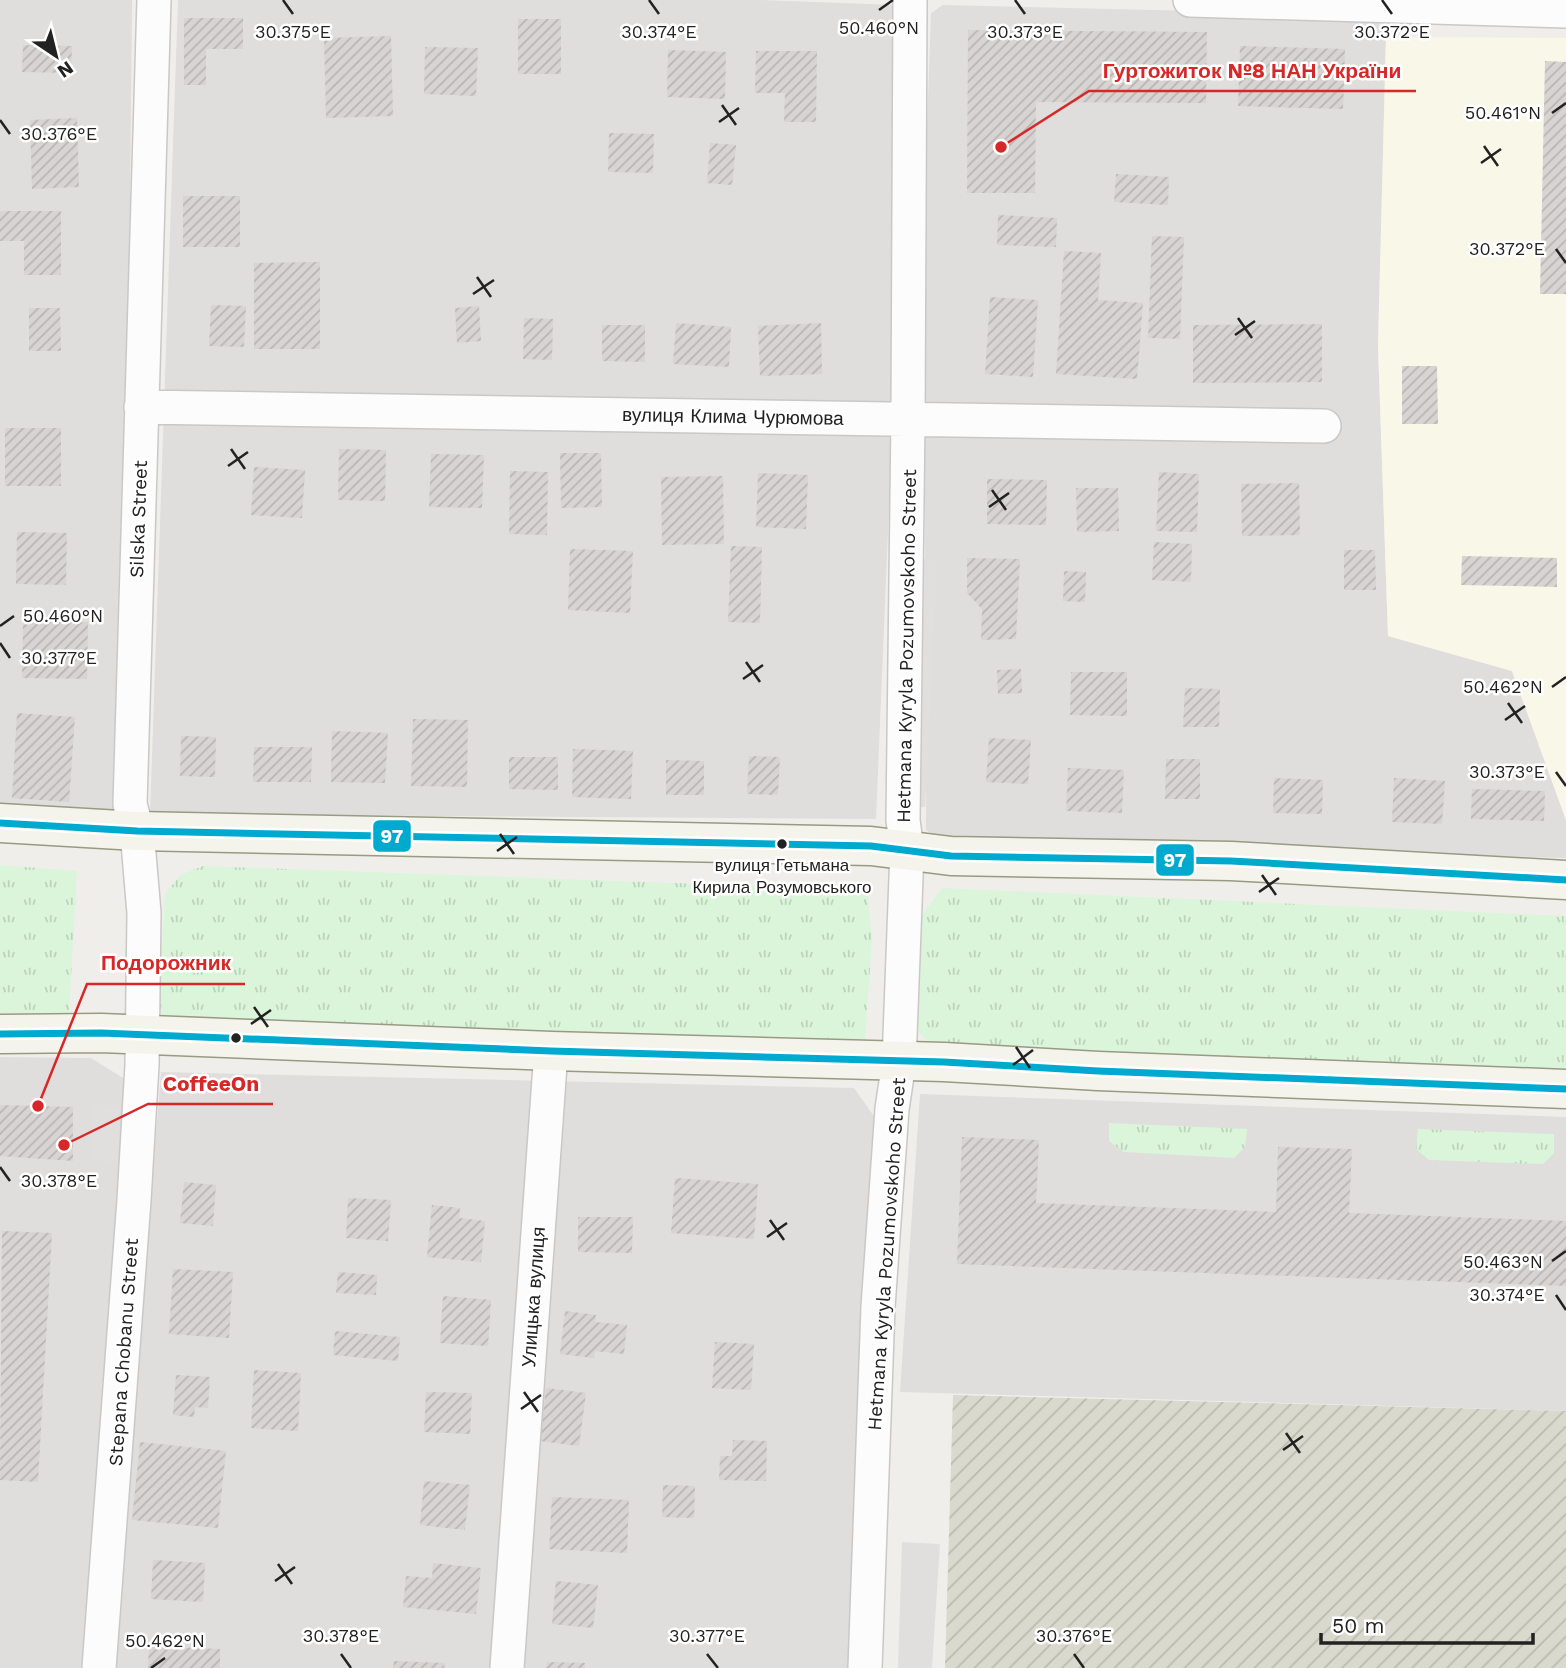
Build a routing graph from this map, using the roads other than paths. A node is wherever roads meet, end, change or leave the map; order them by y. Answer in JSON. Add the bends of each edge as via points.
{"nodes":[{"id":1,"x":153,"y":0,"type":"edge"},
{"id":2,"x":910,"y":0,"type":"edge"},
{"id":3,"x":1190,"y":0,"type":"edge"},
{"id":4,"x":1566,"y":11,"type":"edge"},
{"id":5,"x":141,"y":407,"type":"junction"},
{"id":6,"x":908,"y":419,"type":"junction"},
{"id":7,"x":1324,"y":426,"type":"dead end"},
{"id":8,"x":0,"y":823,"type":"edge"},
{"id":9,"x":137,"y":831,"type":"junction"},
{"id":10,"x":907,"y":851,"type":"junction"},
{"id":11,"x":1566,"y":880,"type":"edge"},
{"id":12,"x":0,"y":1034,"type":"edge"},
{"id":13,"x":141,"y":1037,"type":"junction"},
{"id":14,"x":551,"y":1051,"type":"junction"},
{"id":15,"x":899,"y":1062,"type":"junction"},
{"id":16,"x":1566,"y":1089,"type":"edge"},
{"id":17,"x":99,"y":1668,"type":"edge"},
{"id":18,"x":507,"y":1668,"type":"edge"},
{"id":19,"x":865,"y":1668,"type":"edge"}],
"edges":[{"from":1,"to":5,"type":"street","name":"Silska Street"},
{"from":2,"to":6,"type":"street","name":"Hetmana Kyryla Pozumovskoho Street"},
{"from":3,"to":4,"type":"street"},
{"from":5,"to":6,"type":"street","name":"вулиця Клима Чурюмова"},
{"from":5,"to":9,"type":"street","name":"Silska Street","via":[[130,804]]},
{"from":6,"to":7,"type":"street","name":"вулиця Клима Чурюмова"},
{"from":6,"to":10,"type":"street","name":"Hetmana Kyryla Pozumovskoho Street","via":[[903,820]]},
{"from":8,"to":9,"type":"main road"},
{"from":9,"to":10,"type":"main road","via":[[871,846]]},
{"from":9,"to":13,"type":"street","name":"Silska Street","via":[[144,913]]},
{"from":10,"to":11,"type":"main road","via":[[951,856],[1231,861]]},
{"from":10,"to":15,"type":"street","name":"Hetmana Kyryla Pozumovskoho Street"},
{"from":12,"to":13,"type":"main road"},
{"from":13,"to":14,"type":"main road"},
{"from":13,"to":17,"type":"street","name":"Stepana Chobanu Street","via":[[133,1214]]},
{"from":14,"to":15,"type":"main road"},
{"from":14,"to":18,"type":"street","name":"Улицька вулиця"},
{"from":15,"to":16,"type":"main road"},
{"from":15,"to":19,"type":"street","name":"Hetmana Kyryla Pozumovskoho Street","via":[[878,1307]]}]}
